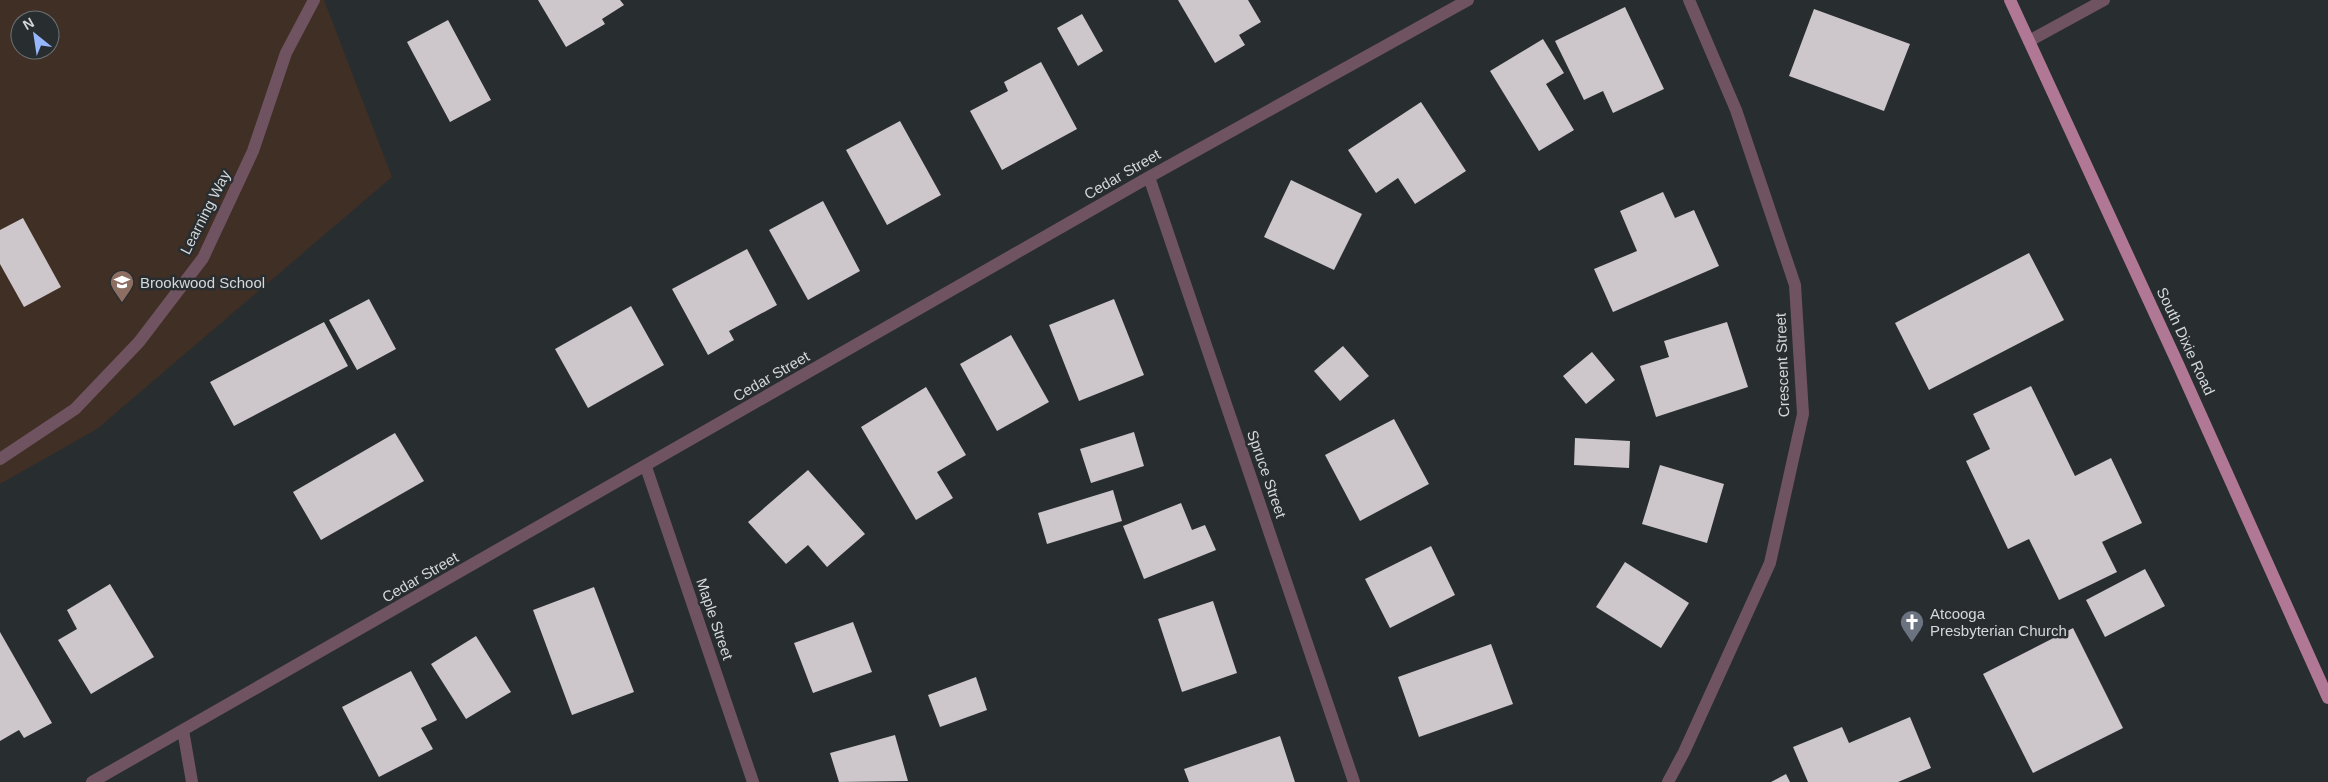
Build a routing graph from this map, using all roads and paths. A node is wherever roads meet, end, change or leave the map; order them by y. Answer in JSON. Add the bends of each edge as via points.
{"nodes":[{"id":1,"x":314,"y":0,"type":"edge"},
{"id":2,"x":1468,"y":0,"type":"edge"},
{"id":3,"x":1689,"y":0,"type":"edge"},
{"id":4,"x":2010,"y":0,"type":"edge"},
{"id":5,"x":2104,"y":0,"type":"edge"},
{"id":6,"x":2029,"y":40,"type":"junction"},
{"id":7,"x":1149,"y":177,"type":"junction"},
{"id":8,"x":0,"y":458,"type":"edge"},
{"id":9,"x":646,"y":467,"type":"junction"},
{"id":10,"x":2328,"y":698,"type":"edge"},
{"id":11,"x":183,"y":730,"type":"junction"},
{"id":12,"x":92,"y":782,"type":"edge"},
{"id":13,"x":192,"y":782,"type":"edge"},
{"id":14,"x":753,"y":782,"type":"edge"},
{"id":15,"x":1354,"y":782,"type":"edge"},
{"id":16,"x":1668,"y":782,"type":"edge"}],
"edges":[{"from":1,"to":8,"type":"street","name":"Learning Way","via":[[286,53],[253,151],[203,258],[139,342],[75,409]]},
{"from":2,"to":7,"type":"street","name":"Cedar Street"},
{"from":3,"to":16,"type":"street","name":"Crescent Street","via":[[1736,110],[1795,285],[1803,414],[1770,563]]},
{"from":4,"to":6,"type":"main road","name":"South Dixie Road"},
{"from":5,"to":6,"type":"street"},
{"from":6,"to":10,"type":"main road","name":"South Dixie Road"},
{"from":7,"to":9,"type":"street","name":"Cedar Street"},
{"from":7,"to":15,"type":"street","name":"Spruce Street"},
{"from":9,"to":11,"type":"street","name":"Cedar Street"},
{"from":9,"to":14,"type":"street","name":"Maple Street"},
{"from":11,"to":12,"type":"street","name":"Cedar Street"},
{"from":11,"to":13,"type":"street"}]}
